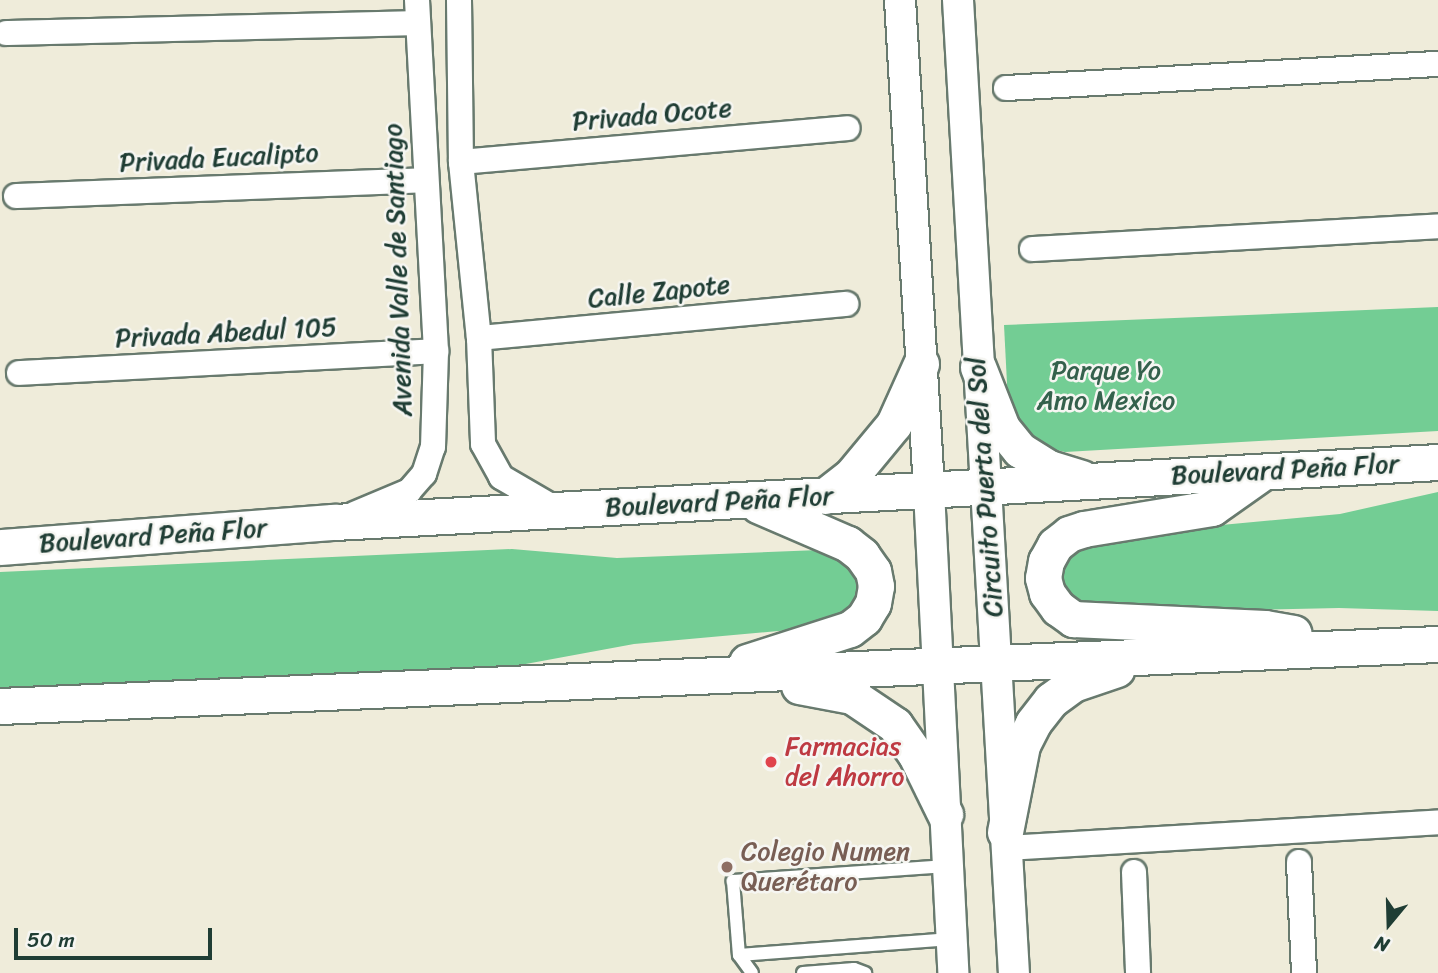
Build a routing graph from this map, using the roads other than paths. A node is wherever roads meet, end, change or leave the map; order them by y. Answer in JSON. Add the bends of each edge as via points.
{"nodes":[{"id":1,"x":459,"y":0,"type":"edge"},
{"id":2,"x":900,"y":0,"type":"edge"},
{"id":3,"x":958,"y":0,"type":"edge"},
{"id":4,"x":417,"y":11,"type":"edge"},
{"id":5,"x":6,"y":33,"type":"dead end"},
{"id":6,"x":1438,"y":64,"type":"edge"},
{"id":7,"x":1006,"y":88,"type":"dead end"},
{"id":8,"x":848,"y":128,"type":"dead end"},
{"id":9,"x":461,"y":162,"type":"junction"},
{"id":10,"x":425,"y":180,"type":"junction"},
{"id":11,"x":16,"y":196,"type":"dead end"},
{"id":12,"x":1438,"y":226,"type":"edge"},
{"id":13,"x":1032,"y":249,"type":"dead end"},
{"id":14,"x":846,"y":304,"type":"dead end"},
{"id":15,"x":479,"y":338,"type":"junction"},
{"id":16,"x":436,"y":351,"type":"junction"},
{"id":17,"x":921,"y":364,"type":"junction"},
{"id":18,"x":978,"y":367,"type":"junction"},
{"id":19,"x":19,"y":373,"type":"dead end"},
{"id":20,"x":1438,"y":462,"type":"edge"},
{"id":21,"x":1263,"y":472,"type":"junction"},
{"id":22,"x":1091,"y":481,"type":"junction"},
{"id":23,"x":984,"y":487,"type":"junction"},
{"id":24,"x":929,"y":491,"type":"junction"},
{"id":25,"x":825,"y":496,"type":"junction"},
{"id":26,"x":748,"y":500,"type":"junction"},
{"id":27,"x":559,"y":510,"type":"junction"},
{"id":28,"x":334,"y":522,"type":"junction"},
{"id":29,"x":0,"y":547,"type":"edge"},
{"id":30,"x":1438,"y":643,"type":"edge"},
{"id":31,"x":1365,"y":647,"type":"junction"},
{"id":32,"x":1168,"y":655,"type":"junction"},
{"id":33,"x":996,"y":663,"type":"junction"},
{"id":34,"x":938,"y":666,"type":"junction"},
{"id":35,"x":710,"y":676,"type":"junction"},
{"id":36,"x":0,"y":706,"type":"edge"},
{"id":37,"x":946,"y":814,"type":"junction"},
{"id":38,"x":1438,"y":822,"type":"edge"},
{"id":39,"x":1005,"y":840,"type":"junction"},
{"id":40,"x":1298,"y":862,"type":"dead end"},
{"id":41,"x":948,"y":866,"type":"junction"},
{"id":42,"x":1134,"y":872,"type":"dead end"},
{"id":43,"x":951,"y":939,"type":"junction"},
{"id":44,"x":739,"y":955,"type":"junction"},
{"id":45,"x":752,"y":973,"type":"edge"},
{"id":46,"x":803,"y":973,"type":"edge"},
{"id":47,"x":865,"y":973,"type":"edge"},
{"id":48,"x":953,"y":973,"type":"edge"},
{"id":49,"x":1014,"y":973,"type":"edge"},
{"id":50,"x":1138,"y":973,"type":"edge"},
{"id":51,"x":1304,"y":973,"type":"edge"}],
"edges":[{"from":1,"to":9,"type":"street"},
{"from":2,"to":17,"type":"street"},
{"from":3,"to":18,"type":"street","name":"Circuito Puerta del Sol"},
{"from":4,"to":5,"type":"street"},
{"from":4,"to":10,"type":"street","name":"Avenida Valle de Santiago"},
{"from":6,"to":7,"type":"street"},
{"from":8,"to":9,"type":"street","name":"Privada Ocote"},
{"from":9,"to":15,"type":"street"},
{"from":10,"to":11,"type":"street","name":"Privada Eucalipto"},
{"from":10,"to":16,"type":"street","name":"Avenida Valle de Santiago"},
{"from":12,"to":13,"type":"street"},
{"from":14,"to":15,"type":"street","name":"Calle Zapote"},
{"from":15,"to":27,"type":"street","via":[[483,444],[489,460],[500,477]]},
{"from":16,"to":19,"type":"street","name":"Privada Abedul 105"},
{"from":16,"to":28,"type":"street","name":"Avenida Valle de Santiago","via":[[433,447],[424,474],[409,491]]},
{"from":17,"to":24,"type":"street"},
{"from":17,"to":25,"type":"main road","via":[[887,433],[851,476]]},
{"from":18,"to":22,"type":"main road","via":[[1002,428],[1020,450],[1049,468]]},
{"from":18,"to":23,"type":"street","name":"Circuito Puerta del Sol"},
{"from":20,"to":21,"type":"main road","name":"Boulevard Peña Flor"},
{"from":21,"to":22,"type":"main road","name":"Boulevard Peña Flor"},
{"from":21,"to":31,"type":"main road","via":[[1212,508],[1069,534],[1055,545],[1046,561],[1043,578],[1047,593],[1073,619],[1089,622],[1265,628]]},
{"from":22,"to":23,"type":"main road","name":"Boulevard Peña Flor"},
{"from":23,"to":24,"type":"main road","name":"Boulevard Peña Flor"},
{"from":23,"to":33,"type":"street","name":"Circuito Puerta del Sol"},
{"from":24,"to":25,"type":"main road","name":"Boulevard Peña Flor"},
{"from":24,"to":34,"type":"street"},
{"from":25,"to":26,"type":"main road","name":"Boulevard Peña Flor"},
{"from":26,"to":27,"type":"main road","name":"Boulevard Peña Flor"},
{"from":26,"to":35,"type":"main road","via":[[848,544],[862,555],[873,571],[873,603],[850,629]]},
{"from":27,"to":28,"type":"main road","name":"Boulevard Peña Flor"},
{"from":28,"to":29,"type":"main road","name":"Boulevard Peña Flor"},
{"from":30,"to":31,"type":"main road"},
{"from":31,"to":32,"type":"main road"},
{"from":32,"to":33,"type":"main road"},
{"from":32,"to":39,"type":"main road","via":[[1095,674],[1051,700],[1022,744]]},
{"from":33,"to":34,"type":"main road"},
{"from":33,"to":39,"type":"street","name":"Circuito Puerta del Sol"},
{"from":34,"to":35,"type":"main road"},
{"from":34,"to":37,"type":"street"},
{"from":35,"to":36,"type":"main road"},
{"from":35,"to":37,"type":"main road","via":[[822,689],[852,696],[874,708],[895,725],[916,755]]},
{"from":37,"to":41,"type":"street"},
{"from":38,"to":39,"type":"street"},
{"from":39,"to":49,"type":"street","name":"Circuito Puerta del Sol"},
{"from":40,"to":51,"type":"street"},
{"from":41,"to":43,"type":"street"},
{"from":41,"to":44,"type":"lane","via":[[733,881]]},
{"from":42,"to":50,"type":"street"},
{"from":43,"to":44,"type":"lane"},
{"from":43,"to":48,"type":"street"},
{"from":44,"to":45,"type":"lane"},
{"from":46,"to":47,"type":"lane","via":[[854,969]]}]}
